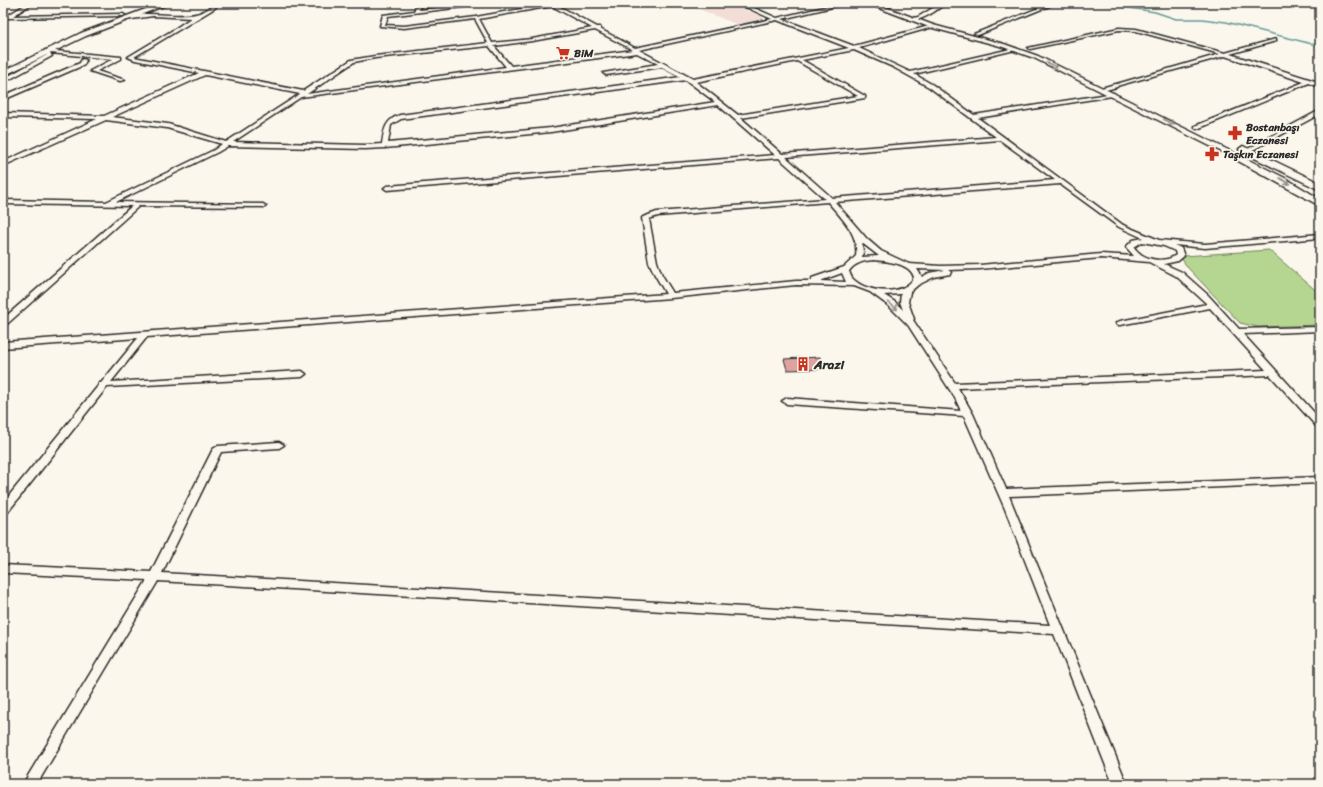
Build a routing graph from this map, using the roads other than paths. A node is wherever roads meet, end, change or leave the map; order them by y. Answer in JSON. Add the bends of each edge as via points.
{"nodes":[{"id":1,"x":30,"y":3,"type":"edge"},
{"id":2,"x":158,"y":3,"type":"edge"},
{"id":3,"x":168,"y":3,"type":"edge"},
{"id":4,"x":216,"y":3,"type":"edge"},
{"id":5,"x":420,"y":3,"type":"edge"},
{"id":6,"x":474,"y":3,"type":"edge"},
{"id":7,"x":563,"y":3,"type":"edge"},
{"id":8,"x":739,"y":3,"type":"edge"},
{"id":9,"x":847,"y":3,"type":"edge"},
{"id":10,"x":869,"y":3,"type":"edge"},
{"id":11,"x":885,"y":3,"type":"edge"},
{"id":12,"x":924,"y":3,"type":"edge"},
{"id":13,"x":944,"y":3,"type":"edge"},
{"id":14,"x":551,"y":4,"type":"edge"},
{"id":15,"x":1052,"y":4,"type":"edge"},
{"id":16,"x":931,"y":6,"type":"dead end"},
{"id":17,"x":416,"y":12,"type":"junction"},
{"id":18,"x":122,"y":17,"type":"junction"},
{"id":19,"x":195,"y":17,"type":"junction"},
{"id":20,"x":5,"y":18,"type":"edge"},
{"id":21,"x":476,"y":18,"type":"junction"},
{"id":22,"x":919,"y":18,"type":"junction"},
{"id":23,"x":777,"y":19,"type":"junction"},
{"id":24,"x":910,"y":19,"type":"junction"},
{"id":25,"x":932,"y":26,"type":"junction"},
{"id":26,"x":598,"y":28,"type":"junction"},
{"id":27,"x":976,"y":34,"type":"junction"},
{"id":28,"x":1274,"y":40,"type":"dead end"},
{"id":29,"x":491,"y":45,"type":"junction"},
{"id":30,"x":854,"y":48,"type":"junction"},
{"id":31,"x":1030,"y":48,"type":"junction"},
{"id":32,"x":1013,"y":49,"type":"junction"},
{"id":33,"x":637,"y":50,"type":"junction"},
{"id":34,"x":47,"y":52,"type":"junction"},
{"id":35,"x":1225,"y":54,"type":"junction"},
{"id":36,"x":796,"y":59,"type":"junction"},
{"id":37,"x":84,"y":60,"type":"dead end"},
{"id":38,"x":662,"y":65,"type":"junction"},
{"id":39,"x":509,"y":67,"type":"junction"},
{"id":40,"x":4,"y":71,"type":"edge"},
{"id":41,"x":204,"y":73,"type":"junction"},
{"id":42,"x":606,"y":73,"type":"dead end"},
{"id":43,"x":911,"y":73,"type":"junction"},
{"id":44,"x":686,"y":78,"type":"junction"},
{"id":45,"x":122,"y":80,"type":"dead end"},
{"id":46,"x":3,"y":81,"type":"edge"},
{"id":47,"x":692,"y":81,"type":"junction"},
{"id":48,"x":1310,"y":81,"type":"junction"},
{"id":49,"x":1320,"y":85,"type":"edge"},
{"id":50,"x":1113,"y":90,"type":"junction"},
{"id":51,"x":301,"y":95,"type":"junction"},
{"id":52,"x":3,"y":98,"type":"edge"},
{"id":53,"x":718,"y":102,"type":"junction"},
{"id":54,"x":1320,"y":112,"type":"edge"},
{"id":55,"x":3,"y":115,"type":"edge"},
{"id":56,"x":737,"y":116,"type":"junction"},
{"id":57,"x":974,"y":117,"type":"junction"},
{"id":58,"x":108,"y":118,"type":"junction"},
{"id":59,"x":1197,"y":127,"type":"junction"},
{"id":60,"x":1218,"y":137,"type":"dead end"},
{"id":61,"x":1001,"y":138,"type":"junction"},
{"id":62,"x":226,"y":144,"type":"junction"},
{"id":63,"x":1233,"y":144,"type":"dead end"},
{"id":64,"x":385,"y":146,"type":"junction"},
{"id":65,"x":1247,"y":151,"type":"junction"},
{"id":66,"x":782,"y":156,"type":"junction"},
{"id":67,"x":3,"y":164,"type":"edge"},
{"id":68,"x":1059,"y":182,"type":"junction"},
{"id":69,"x":1316,"y":182,"type":"edge"},
{"id":70,"x":1320,"y":187,"type":"edge"},
{"id":71,"x":387,"y":188,"type":"dead end"},
{"id":72,"x":830,"y":200,"type":"junction"},
{"id":73,"x":3,"y":202,"type":"edge"},
{"id":74,"x":109,"y":203,"type":"junction"},
{"id":75,"x":1320,"y":203,"type":"edge"},
{"id":76,"x":136,"y":206,"type":"junction"},
{"id":77,"x":263,"y":206,"type":"dead end"},
{"id":78,"x":1121,"y":226,"type":"junction"},
{"id":79,"x":855,"y":231,"type":"junction"},
{"id":80,"x":1320,"y":236,"type":"edge"},
{"id":81,"x":1158,"y":242,"type":"junction"},
{"id":82,"x":1131,"y":245,"type":"junction"},
{"id":83,"x":1205,"y":246,"type":"junction"},
{"id":84,"x":1101,"y":256,"type":"junction"},
{"id":85,"x":1178,"y":257,"type":"junction"},
{"id":86,"x":1148,"y":260,"type":"junction"},
{"id":87,"x":896,"y":261,"type":"junction"},
{"id":88,"x":855,"y":262,"type":"junction"},
{"id":89,"x":909,"y":266,"type":"junction"},
{"id":90,"x":980,"y":267,"type":"junction"},
{"id":91,"x":846,"y":269,"type":"junction"},
{"id":92,"x":1179,"y":274,"type":"junction"},
{"id":93,"x":916,"y":283,"type":"junction"},
{"id":94,"x":796,"y":284,"type":"junction"},
{"id":95,"x":854,"y":284,"type":"junction"},
{"id":96,"x":906,"y":290,"type":"junction"},
{"id":97,"x":873,"y":291,"type":"junction"},
{"id":98,"x":671,"y":296,"type":"junction"},
{"id":99,"x":1213,"y":305,"type":"junction"},
{"id":100,"x":3,"y":323,"type":"edge"},
{"id":101,"x":911,"y":323,"type":"junction"},
{"id":102,"x":1120,"y":324,"type":"dead end"},
{"id":103,"x":1320,"y":329,"type":"edge"},
{"id":104,"x":1237,"y":332,"type":"junction"},
{"id":105,"x":144,"y":335,"type":"junction"},
{"id":106,"x":3,"y":345,"type":"edge"},
{"id":107,"x":1273,"y":372,"type":"junction"},
{"id":108,"x":302,"y":374,"type":"dead end"},
{"id":109,"x":102,"y":385,"type":"junction"},
{"id":110,"x":953,"y":386,"type":"junction"},
{"id":111,"x":787,"y":401,"type":"dead end"},
{"id":112,"x":968,"y":414,"type":"junction"},
{"id":113,"x":1320,"y":425,"type":"edge"},
{"id":114,"x":279,"y":445,"type":"dead end"},
{"id":115,"x":1320,"y":480,"type":"edge"},
{"id":116,"x":1003,"y":493,"type":"junction"},
{"id":117,"x":3,"y":510,"type":"edge"},
{"id":118,"x":3,"y":568,"type":"edge"},
{"id":119,"x":155,"y":576,"type":"junction"},
{"id":120,"x":1058,"y":630,"type":"junction"},
{"id":121,"x":30,"y":784,"type":"edge"},
{"id":122,"x":1120,"y":784,"type":"edge"}],
"edges":[{"from":1,"to":20,"type":"street"},
{"from":2,"to":18,"type":"main road"},
{"from":3,"to":18,"type":"main road"},
{"from":4,"to":19,"type":"street"},
{"from":5,"to":17,"type":"street"},
{"from":6,"to":17,"type":"street","via":[[477,5]]},
{"from":7,"to":14,"type":"street"},
{"from":8,"to":23,"type":"street"},
{"from":9,"to":23,"type":"street"},
{"from":10,"to":24,"type":"main road"},
{"from":11,"to":22,"type":"main road"},
{"from":12,"to":16,"type":"street"},
{"from":13,"to":22,"type":"street"},
{"from":14,"to":21,"type":"street"},
{"from":14,"to":26,"type":"street"},
{"from":15,"to":27,"type":"street"},
{"from":17,"to":21,"type":"street","via":[[387,15],[382,26],[411,26]]},
{"from":18,"to":19,"type":"street"},
{"from":18,"to":20,"type":"street"},
{"from":18,"to":34,"type":"main road"},
{"from":18,"to":40,"type":"main road","via":[[70,36]]},
{"from":19,"to":41,"type":"street","via":[[130,57],[148,63]]},
{"from":21,"to":29,"type":"street"},
{"from":22,"to":24,"type":"street"},
{"from":22,"to":27,"type":"main road"},
{"from":23,"to":30,"type":"street"},
{"from":23,"to":33,"type":"street"},
{"from":24,"to":25,"type":"main road"},
{"from":25,"to":30,"type":"street"},
{"from":25,"to":32,"type":"main road"},
{"from":26,"to":29,"type":"street"},
{"from":26,"to":33,"type":"street"},
{"from":27,"to":31,"type":"main road"},
{"from":28,"to":35,"type":"street"},
{"from":29,"to":39,"type":"street"},
{"from":29,"to":51,"type":"street","via":[[361,59],[343,66]]},
{"from":30,"to":36,"type":"street"},
{"from":30,"to":43,"type":"street"},
{"from":31,"to":35,"type":"street","via":[[1119,29],[1136,30]]},
{"from":31,"to":50,"type":"main road","via":[[1051,56]]},
{"from":32,"to":43,"type":"street"},
{"from":32,"to":50,"type":"main road","one_way":true,"via":[[1036,57],[1102,89]]},
{"from":33,"to":38,"type":"street"},
{"from":33,"to":39,"type":"street"},
{"from":34,"to":40,"type":"main road"},
{"from":34,"to":45,"type":"street","via":[[119,58],[93,71]]},
{"from":34,"to":46,"type":"street","via":[[50,53],[47,57]]},
{"from":35,"to":48,"type":"street"},
{"from":35,"to":50,"type":"street"},
{"from":36,"to":47,"type":"street"},
{"from":36,"to":56,"type":"street","via":[[863,97]]},
{"from":37,"to":52,"type":"street","via":[[82,64]]},
{"from":38,"to":42,"type":"street"},
{"from":38,"to":44,"type":"street"},
{"from":39,"to":51,"type":"street"},
{"from":41,"to":51,"type":"street"},
{"from":41,"to":58,"type":"street"},
{"from":43,"to":57,"type":"street"},
{"from":44,"to":47,"type":"street"},
{"from":44,"to":64,"type":"street","via":[[400,116],[387,124]]},
{"from":47,"to":53,"type":"street"},
{"from":48,"to":49,"type":"street"},
{"from":48,"to":59,"type":"street"},
{"from":50,"to":57,"type":"street"},
{"from":50,"to":59,"type":"main road"},
{"from":50,"to":75,"type":"main road","one_way":true,"via":[[1263,169]]},
{"from":51,"to":62,"type":"street"},
{"from":53,"to":56,"type":"street"},
{"from":53,"to":64,"type":"street","via":[[551,130]]},
{"from":54,"to":65,"type":"street"},
{"from":55,"to":58,"type":"street"},
{"from":56,"to":66,"type":"street"},
{"from":57,"to":61,"type":"street"},
{"from":58,"to":62,"type":"street","via":[[168,126]]},
{"from":58,"to":67,"type":"street"},
{"from":59,"to":60,"type":"main road"},
{"from":61,"to":66,"type":"street"},
{"from":61,"to":68,"type":"street"},
{"from":62,"to":64,"type":"street"},
{"from":62,"to":74,"type":"street"},
{"from":63,"to":65,"type":"main road"},
{"from":65,"to":69,"type":"main road"},
{"from":66,"to":71,"type":"street"},
{"from":66,"to":72,"type":"street"},
{"from":68,"to":72,"type":"street"},
{"from":68,"to":78,"type":"street"},
{"from":69,"to":70,"type":"main road"},
{"from":72,"to":79,"type":"street"},
{"from":72,"to":98,"type":"street","via":[[657,214],[645,218],[656,270]]},
{"from":73,"to":74,"type":"street"},
{"from":74,"to":76,"type":"street"},
{"from":76,"to":77,"type":"street"},
{"from":76,"to":100,"type":"street"},
{"from":78,"to":81,"type":"street"},
{"from":78,"to":82,"type":"street","via":[[1130,236]]},
{"from":79,"to":87,"type":"street","via":[[878,254]]},
{"from":79,"to":88,"type":"street","via":[[860,254]]},
{"from":80,"to":83,"type":"street"},
{"from":81,"to":82,"type":"street","via":[[1142,240]]},
{"from":81,"to":83,"type":"street"},
{"from":81,"to":85,"type":"street","via":[[1178,250]]},
{"from":82,"to":84,"type":"street"},
{"from":82,"to":86,"type":"street","via":[[1132,251]]},
{"from":83,"to":85,"type":"street"},
{"from":84,"to":86,"type":"street"},
{"from":84,"to":90,"type":"street"},
{"from":85,"to":86,"type":"street","via":[[1162,262]]},
{"from":85,"to":92,"type":"street"},
{"from":86,"to":92,"type":"street"},
{"from":87,"to":88,"type":"street","via":[[873,258]]},
{"from":87,"to":89,"type":"street"},
{"from":88,"to":91,"type":"street"},
{"from":89,"to":90,"type":"street"},
{"from":89,"to":93,"type":"street","via":[[916,273]]},
{"from":90,"to":93,"type":"street","via":[[932,275]]},
{"from":91,"to":94,"type":"street"},
{"from":91,"to":95,"type":"street","via":[[846,276]]},
{"from":92,"to":99,"type":"street"},
{"from":93,"to":96,"type":"street"},
{"from":94,"to":95,"type":"street"},
{"from":94,"to":98,"type":"street"},
{"from":95,"to":97,"type":"street"},
{"from":96,"to":97,"type":"street","via":[[887,293]]},
{"from":96,"to":101,"type":"street","via":[[904,302]]},
{"from":97,"to":101,"type":"street","one_way":true,"via":[[892,304]]},
{"from":98,"to":105,"type":"street"},
{"from":99,"to":102,"type":"street"},
{"from":99,"to":104,"type":"street"},
{"from":101,"to":110,"type":"street"},
{"from":103,"to":104,"type":"street"},
{"from":104,"to":107,"type":"street"},
{"from":105,"to":106,"type":"street"},
{"from":105,"to":109,"type":"street"},
{"from":107,"to":110,"type":"street"},
{"from":107,"to":113,"type":"street"},
{"from":108,"to":109,"type":"street"},
{"from":109,"to":117,"type":"street"},
{"from":110,"to":112,"type":"street"},
{"from":111,"to":112,"type":"street"},
{"from":112,"to":116,"type":"street"},
{"from":114,"to":119,"type":"street","via":[[218,449]]},
{"from":115,"to":116,"type":"street"},
{"from":116,"to":120,"type":"street"},
{"from":118,"to":119,"type":"street"},
{"from":119,"to":120,"type":"street","via":[[836,619]]},
{"from":119,"to":121,"type":"street"},
{"from":120,"to":122,"type":"street"}]}
